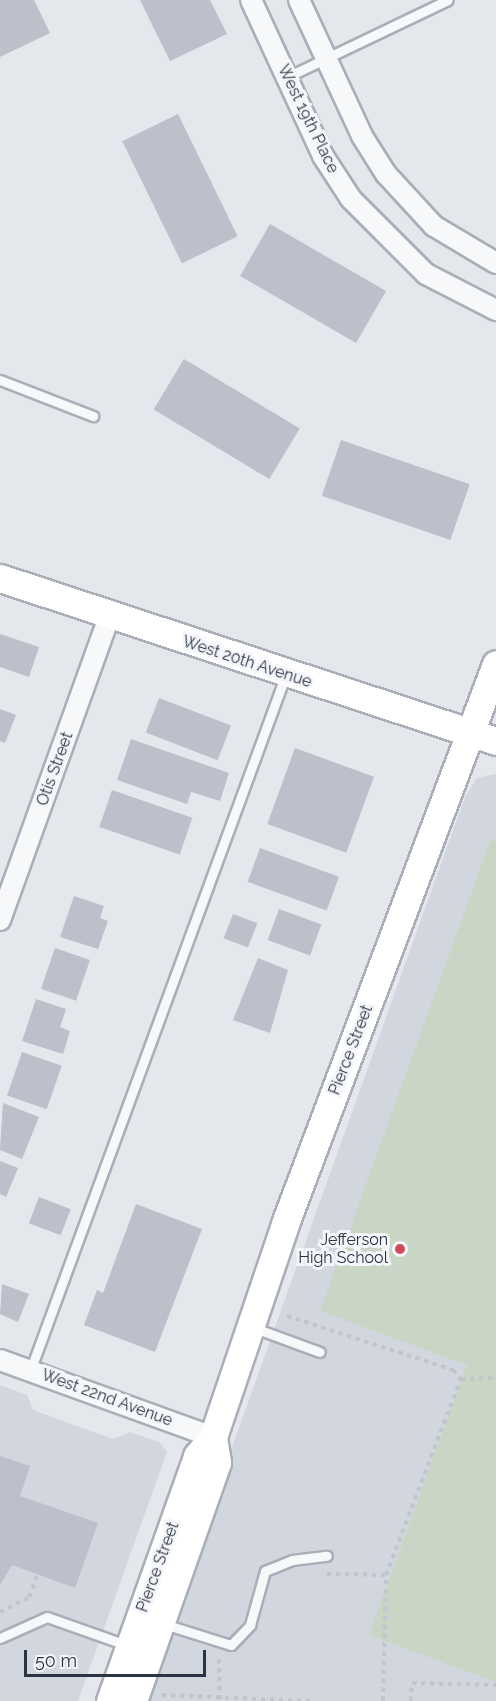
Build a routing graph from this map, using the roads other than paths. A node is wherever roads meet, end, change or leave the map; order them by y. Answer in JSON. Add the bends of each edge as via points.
{"nodes":[{"id":1,"x":251,"y":0,"type":"edge"},
{"id":2,"x":299,"y":0,"type":"edge"},
{"id":3,"x":448,"y":0,"type":"edge"},
{"id":4,"x":326,"y":58,"type":"junction"},
{"id":5,"x":287,"y":77,"type":"junction"},
{"id":6,"x":496,"y":263,"type":"edge"},
{"id":7,"x":496,"y":310,"type":"edge"},
{"id":8,"x":0,"y":380,"type":"edge"},
{"id":9,"x":93,"y":416,"type":"dead end"},
{"id":10,"x":0,"y":578,"type":"edge"},
{"id":11,"x":109,"y":618,"type":"junction"},
{"id":12,"x":496,"y":664,"type":"edge"},
{"id":13,"x":286,"y":674,"type":"junction"},
{"id":14,"x":484,"y":737,"type":"edge"},
{"id":15,"x":0,"y":920,"type":"edge"},
{"id":16,"x":250,"y":1326,"type":"junction"},
{"id":17,"x":320,"y":1352,"type":"dead end"},
{"id":18,"x":0,"y":1360,"type":"edge"},
{"id":19,"x":30,"y":1371,"type":"junction"},
{"id":20,"x":213,"y":1437,"type":"junction"},
{"id":21,"x":327,"y":1556,"type":"dead end"},
{"id":22,"x":161,"y":1623,"type":"junction"},
{"id":23,"x":0,"y":1638,"type":"edge"},
{"id":24,"x":129,"y":1646,"type":"junction"},
{"id":25,"x":141,"y":1698,"type":"edge"},
{"id":26,"x":110,"y":1701,"type":"edge"}],
"edges":[{"from":1,"to":5,"type":"street","name":"West 19th Place"},
{"from":2,"to":4,"type":"street"},
{"from":3,"to":4,"type":"lane"},
{"from":4,"to":5,"type":"lane"},
{"from":4,"to":6,"type":"street","via":[[368,146],[400,191],[451,239]]},
{"from":5,"to":7,"type":"street","name":"West 19th Place","via":[[323,156],[367,219],[426,274]]},
{"from":8,"to":9,"type":"lane"},
{"from":10,"to":11,"type":"street","name":"West 20th Avenue"},
{"from":11,"to":13,"type":"street","name":"West 20th Avenue"},
{"from":11,"to":15,"type":"street","name":"Otis Street"},
{"from":12,"to":14,"type":"street","name":"Pierce Street"},
{"from":13,"to":14,"type":"street","name":"West 20th Avenue"},
{"from":13,"to":19,"type":"lane"},
{"from":14,"to":16,"type":"street","name":"Pierce Street"},
{"from":16,"to":17,"type":"lane"},
{"from":16,"to":20,"type":"street","name":"Pierce Street"},
{"from":18,"to":19,"type":"street","name":"West 22nd Avenue"},
{"from":19,"to":20,"type":"street","name":"West 22nd Avenue"},
{"from":20,"to":22,"type":"street","name":"Pierce Street","via":[[217,1462]]},
{"from":20,"to":24,"type":"street","name":"Pierce Street","via":[[198,1456]]},
{"from":21,"to":22,"type":"lane","via":[[292,1560],[265,1571],[250,1625],[231,1645]]},
{"from":22,"to":25,"type":"street","name":"Pierce Street"},
{"from":23,"to":24,"type":"lane","via":[[47,1617]]},
{"from":24,"to":26,"type":"street","name":"Pierce Street"}]}
